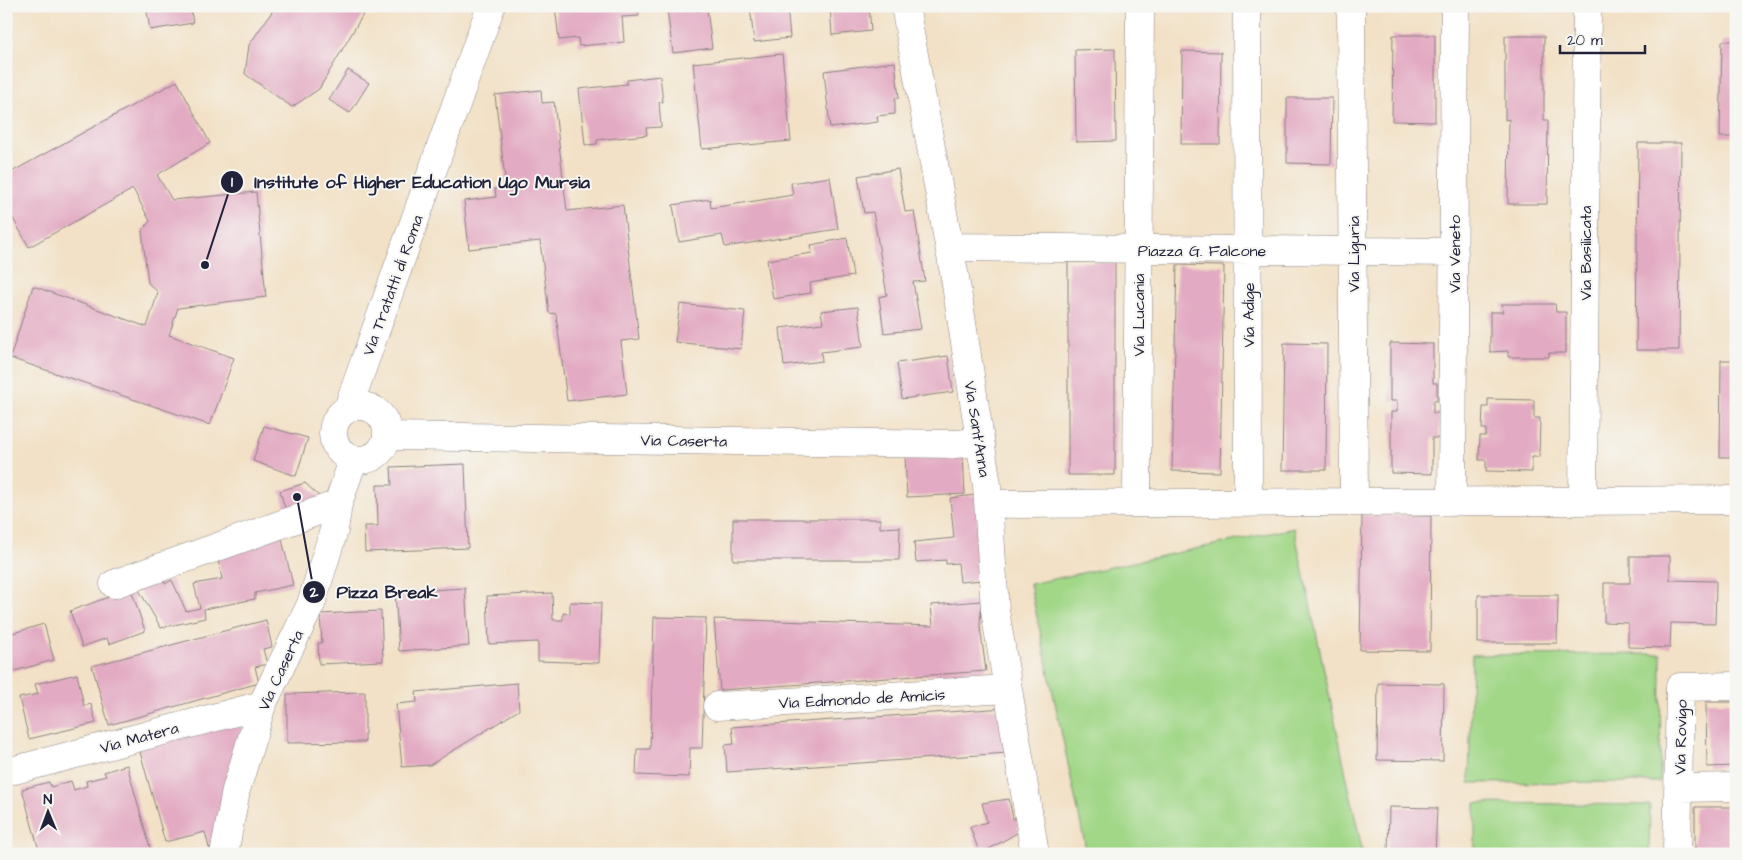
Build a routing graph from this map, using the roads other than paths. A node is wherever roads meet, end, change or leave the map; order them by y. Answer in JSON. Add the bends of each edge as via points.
{"nodes":[{"id":1,"x":491,"y":6,"type":"edge"},
{"id":2,"x":905,"y":6,"type":"edge"},
{"id":3,"x":1140,"y":6,"type":"edge"},
{"id":4,"x":1247,"y":6,"type":"edge"},
{"id":5,"x":1351,"y":6,"type":"edge"},
{"id":6,"x":1455,"y":6,"type":"edge"},
{"id":7,"x":1587,"y":6,"type":"edge"},
{"id":8,"x":950,"y":247,"type":"junction"},
{"id":9,"x":1139,"y":249,"type":"junction"},
{"id":10,"x":1248,"y":250,"type":"junction"},
{"id":11,"x":1353,"y":251,"type":"junction"},
{"id":12,"x":1454,"y":252,"type":"junction"},
{"id":13,"x":350,"y":401,"type":"junction"},
{"id":14,"x":387,"y":436,"type":"junction"},
{"id":15,"x":980,"y":442,"type":"junction"},
{"id":16,"x":353,"y":460,"type":"junction"},
{"id":17,"x":1736,"y":500,"type":"edge"},
{"id":18,"x":1583,"y":501,"type":"junction"},
{"id":19,"x":1354,"y":502,"type":"junction"},
{"id":20,"x":1452,"y":502,"type":"junction"},
{"id":21,"x":1137,"y":503,"type":"junction"},
{"id":22,"x":1248,"y":503,"type":"junction"},
{"id":23,"x":338,"y":504,"type":"junction"},
{"id":24,"x":989,"y":504,"type":"junction"},
{"id":25,"x":114,"y":584,"type":"dead end"},
{"id":26,"x":1736,"y":686,"type":"edge"},
{"id":27,"x":1008,"y":689,"type":"junction"},
{"id":28,"x":262,"y":705,"type":"junction"},
{"id":29,"x":716,"y":706,"type":"dead end"},
{"id":30,"x":15,"y":770,"type":"dead end"},
{"id":31,"x":1736,"y":787,"type":"edge"},
{"id":32,"x":1679,"y":788,"type":"junction"},
{"id":33,"x":224,"y":854,"type":"edge"},
{"id":34,"x":1035,"y":854,"type":"edge"},
{"id":35,"x":1678,"y":854,"type":"edge"}],
"edges":[{"from":1,"to":13,"type":"street","name":"Via Tratatti di Roma"},
{"from":2,"to":8,"type":"street","name":"Via Sant'Anna"},
{"from":3,"to":9,"type":"street","name":"Via Lucania"},
{"from":4,"to":10,"type":"street","name":"Via Adige"},
{"from":5,"to":11,"type":"street","name":"Via Liguria"},
{"from":6,"to":12,"type":"street","name":"Via Veneto"},
{"from":7,"to":18,"type":"street","name":"Via Basilicata"},
{"from":8,"to":9,"type":"street","name":"Piazza G. Falcone"},
{"from":8,"to":15,"type":"street","name":"Via Sant'Anna"},
{"from":9,"to":10,"type":"street","name":"Piazza G. Falcone"},
{"from":9,"to":21,"type":"street","name":"Via Lucania"},
{"from":10,"to":11,"type":"street","name":"Piazza G. Falcone"},
{"from":10,"to":22,"type":"street","name":"Via Adige"},
{"from":11,"to":12,"type":"street","name":"Piazza G. Falcone"},
{"from":11,"to":19,"type":"street","name":"Via Liguria"},
{"from":12,"to":20,"type":"street","name":"Via Veneto"},
{"from":13,"to":14,"type":"street","via":[[356,406],[372,408],[384,420]]},
{"from":13,"to":16,"type":"street","via":[[336,420],[332,436],[339,451]]},
{"from":14,"to":15,"type":"street","name":"Via Caserta"},
{"from":14,"to":16,"type":"street","via":[[379,453],[363,461]]},
{"from":15,"to":24,"type":"street","name":"Via Sant'Anna"},
{"from":16,"to":23,"type":"street","name":"Via Caserta"},
{"from":17,"to":18,"type":"street"},
{"from":18,"to":20,"type":"street"},
{"from":19,"to":20,"type":"street"},
{"from":19,"to":22,"type":"street"},
{"from":21,"to":22,"type":"street"},
{"from":21,"to":24,"type":"street"},
{"from":23,"to":25,"type":"street"},
{"from":23,"to":28,"type":"street","name":"Via Caserta","via":[[334,530],[311,604]]},
{"from":24,"to":27,"type":"street","name":"Via Sant'Anna","via":[[995,610]]},
{"from":26,"to":32,"type":"street","name":"Via Rovigo","via":[[1680,687]]},
{"from":27,"to":29,"type":"street","name":"Via Edmondo de Amicis"},
{"from":27,"to":34,"type":"street","name":"Via Sant'Anna"},
{"from":28,"to":30,"type":"street","name":"Via Matera"},
{"from":28,"to":33,"type":"street","name":"Via Caserta","via":[[236,790]]},
{"from":31,"to":32,"type":"street"},
{"from":32,"to":35,"type":"street","name":"Via Rovigo"}]}
